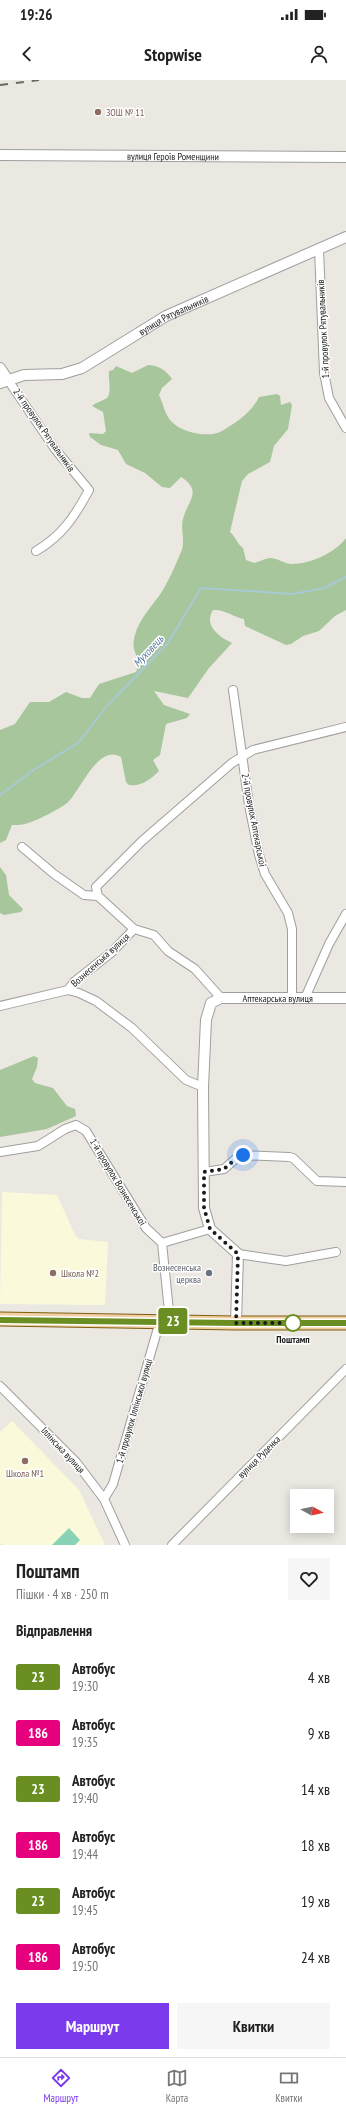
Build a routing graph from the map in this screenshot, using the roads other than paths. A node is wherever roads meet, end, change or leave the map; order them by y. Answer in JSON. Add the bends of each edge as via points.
{"nodes":[{"id":1,"x":0,"y":155,"type":"edge"},
{"id":2,"x":346,"y":157,"type":"edge"},
{"id":3,"x":346,"y":236,"type":"edge"},
{"id":4,"x":319,"y":249,"type":"junction"},
{"id":5,"x":0,"y":368,"type":"edge"},
{"id":6,"x":4,"y":381,"type":"edge"},
{"id":7,"x":346,"y":428,"type":"edge"},
{"id":8,"x":36,"y":551,"type":"dead end"},
{"id":9,"x":233,"y":690,"type":"dead end"},
{"id":10,"x":346,"y":727,"type":"edge"},
{"id":11,"x":242,"y":757,"type":"junction"},
{"id":12,"x":22,"y":847,"type":"dead end"},
{"id":13,"x":98,"y":896,"type":"junction"},
{"id":14,"x":346,"y":914,"type":"edge"},
{"id":15,"x":134,"y":929,"type":"junction"},
{"id":16,"x":68,"y":990,"type":"junction"},
{"id":17,"x":292,"y":997,"type":"junction"},
{"id":18,"x":221,"y":998,"type":"junction"},
{"id":19,"x":305,"y":998,"type":"junction"},
{"id":20,"x":346,"y":998,"type":"edge"},
{"id":21,"x":0,"y":1006,"type":"edge"},
{"id":22,"x":203,"y":1087,"type":"junction"},
{"id":23,"x":0,"y":1152,"type":"edge"},
{"id":24,"x":204,"y":1172,"type":"junction"},
{"id":25,"x":346,"y":1182,"type":"edge"},
{"id":26,"x":210,"y":1229,"type":"junction"},
{"id":27,"x":162,"y":1243,"type":"junction"},
{"id":28,"x":336,"y":1252,"type":"dead end"},
{"id":29,"x":238,"y":1254,"type":"junction"},
{"id":30,"x":0,"y":1320,"type":"edge"},
{"id":31,"x":165,"y":1321,"type":"junction"},
{"id":32,"x":236,"y":1323,"type":"junction"},
{"id":33,"x":346,"y":1323,"type":"edge"},
{"id":34,"x":346,"y":1368,"type":"edge"},
{"id":35,"x":0,"y":1386,"type":"edge"},
{"id":36,"x":104,"y":1499,"type":"junction"},
{"id":37,"x":125,"y":1545,"type":"edge"},
{"id":38,"x":172,"y":1545,"type":"edge"}],
"edges":[{"from":1,"to":2,"type":"street","name":"вулиця Героїв Роменщини"},
{"from":3,"to":4,"type":"street","name":"вулиця Рятувальників"},
{"from":4,"to":6,"type":"street","name":"вулиця Рятувальників","via":[[166,316],[82,368],[62,374],[24,375]]},
{"from":4,"to":7,"type":"street","name":"1-й провулок Рятувальників","via":[[324,373],[329,398]]},
{"from":5,"to":6,"type":"street"},
{"from":6,"to":8,"type":"street","name":"2-й провулок Рятувальників","via":[[89,490],[74,518],[48,544]]},
{"from":9,"to":11,"type":"street","name":"2-й провулок Аптекарської"},
{"from":10,"to":11,"type":"street","via":[[253,750]]},
{"from":11,"to":13,"type":"street","name":"2-й провулок Аптекарської","via":[[208,782],[142,841],[96,887]]},
{"from":11,"to":17,"type":"street","name":"2-й провулок Аптекарської","via":[[259,855],[265,874],[288,914],[292,929]]},
{"from":12,"to":13,"type":"street","name":"Вознесенська вулиця","via":[[84,895]]},
{"from":13,"to":15,"type":"street","name":"Вознесенська вулиця"},
{"from":14,"to":19,"type":"street","via":[[329,944]]},
{"from":15,"to":16,"type":"street","name":"Вознесенська вулиця"},
{"from":15,"to":18,"type":"street","via":[[154,935],[168,951],[196,969]]},
{"from":16,"to":21,"type":"street","name":"Вознесенська вулиця"},
{"from":16,"to":22,"type":"street","name":"Вознесенська вулиця","via":[[96,1001],[132,1028],[186,1080]]},
{"from":17,"to":18,"type":"street","name":"Аптекарська вулиця"},
{"from":17,"to":19,"type":"street","name":"Аптекарська вулиця"},
{"from":18,"to":22,"type":"street","name":"Аптекарська вулиця","via":[[211,1003],[206,1020]]},
{"from":19,"to":20,"type":"street","name":"Аптекарська вулиця"},
{"from":22,"to":24,"type":"street"},
{"from":23,"to":27,"type":"street","name":"1-й провулок Вознесенської","via":[[38,1146],[76,1125],[86,1131],[146,1228]]},
{"from":24,"to":25,"type":"street","via":[[224,1169],[240,1156],[289,1157],[317,1181]]},
{"from":24,"to":26,"type":"street","via":[[204,1208]]},
{"from":26,"to":27,"type":"street"},
{"from":26,"to":29,"type":"street"},
{"from":27,"to":31,"type":"street"},
{"from":28,"to":29,"type":"street","via":[[286,1260]]},
{"from":29,"to":32,"type":"street"},
{"from":30,"to":31,"type":"main road"},
{"from":31,"to":32,"type":"main road"},
{"from":31,"to":36,"type":"street","name":"1-й провулок Іллінської вулиці","via":[[113,1484]]},
{"from":32,"to":33,"type":"main road"},
{"from":34,"to":38,"type":"street","name":"вулиця Руденка"},
{"from":35,"to":36,"type":"street","name":"Іллінська вулиця","via":[[76,1462]]},
{"from":36,"to":37,"type":"street","name":"Іллінська вулиця"}]}
